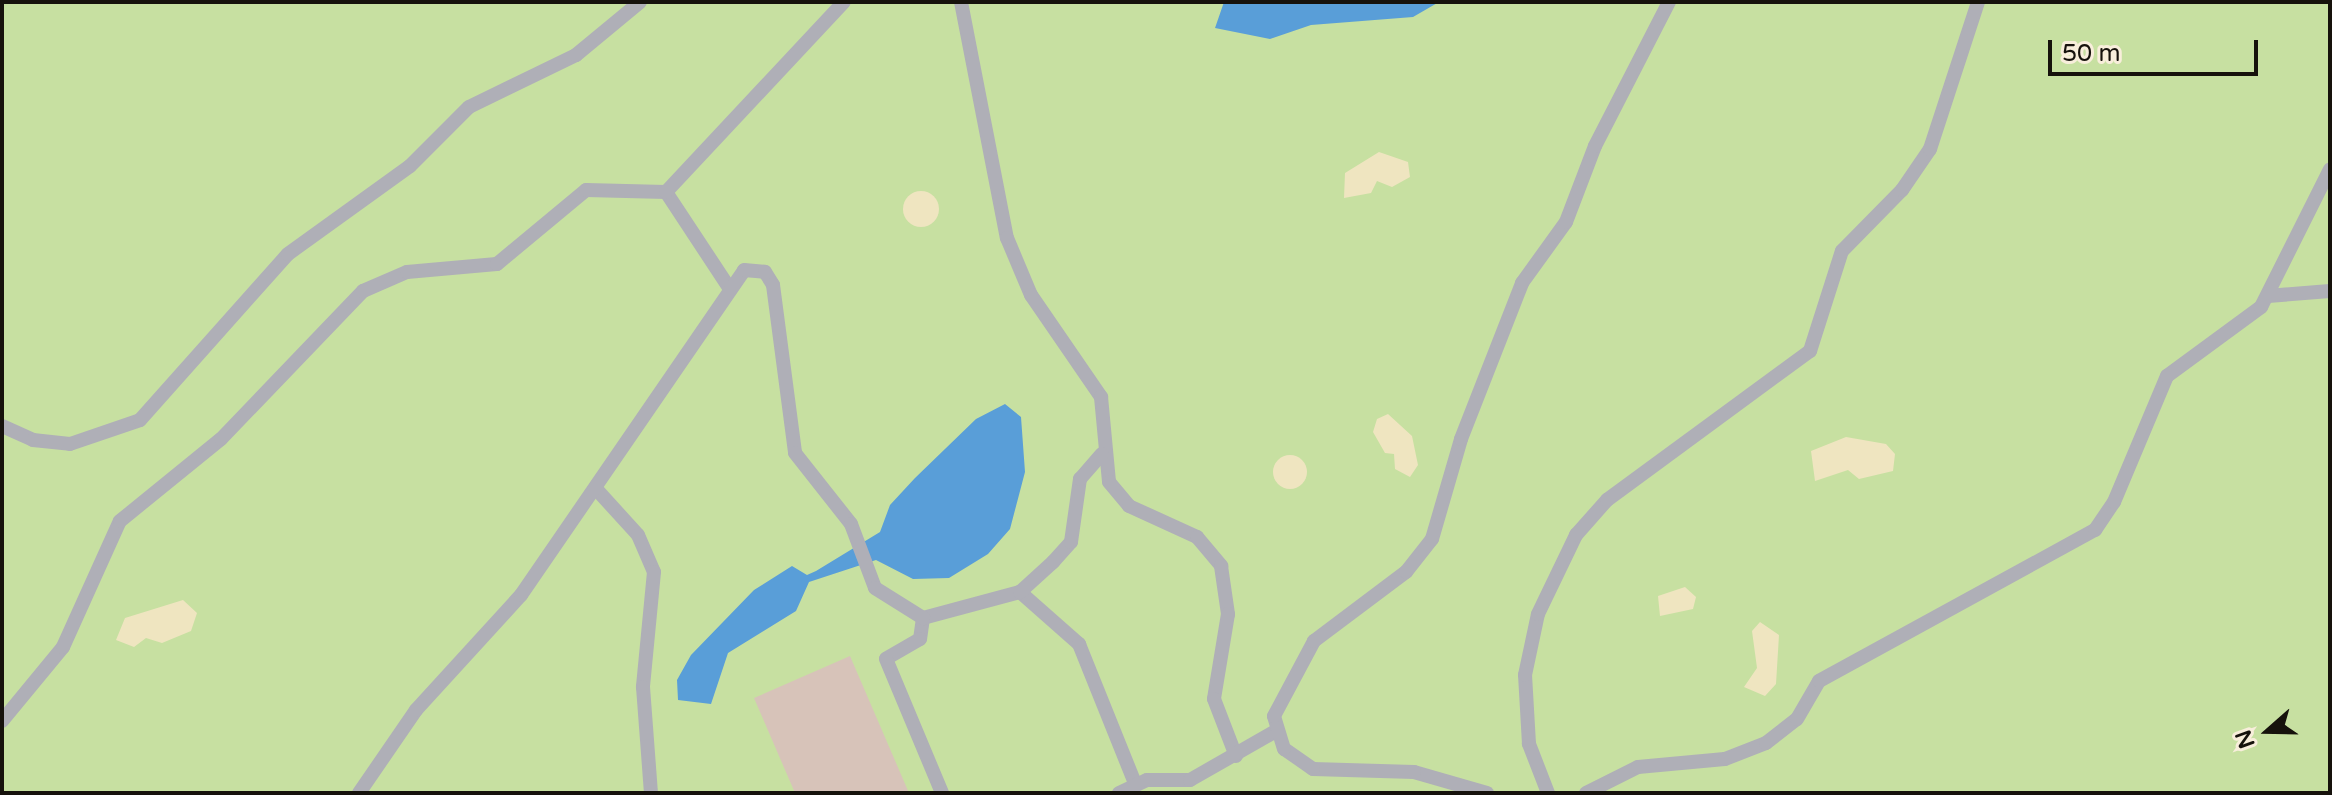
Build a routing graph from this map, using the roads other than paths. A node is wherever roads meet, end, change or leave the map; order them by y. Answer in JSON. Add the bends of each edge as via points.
{"nodes":[{"id":1,"x":640,"y":2,"type":"edge"},
{"id":2,"x":844,"y":2,"type":"edge"},
{"id":3,"x":961,"y":2,"type":"edge"},
{"id":4,"x":1669,"y":2,"type":"edge"},
{"id":5,"x":1978,"y":2,"type":"edge"},
{"id":6,"x":2330,"y":169,"type":"edge"},
{"id":7,"x":666,"y":192,"type":"junction"},
{"id":8,"x":728,"y":286,"type":"junction"},
{"id":9,"x":2330,"y":291,"type":"edge"},
{"id":10,"x":2268,"y":296,"type":"junction"},
{"id":11,"x":2,"y":426,"type":"edge"},
{"id":12,"x":1102,"y":454,"type":"junction"},
{"id":13,"x":598,"y":491,"type":"junction"},
{"id":14,"x":1020,"y":592,"type":"junction"},
{"id":15,"x":923,"y":618,"type":"junction"},
{"id":16,"x":2,"y":721,"type":"edge"},
{"id":17,"x":1274,"y":732,"type":"junction"},
{"id":18,"x":1236,"y":756,"type":"junction"},
{"id":19,"x":1135,"y":783,"type":"junction"},
{"id":20,"x":359,"y":793,"type":"edge"},
{"id":21,"x":651,"y":793,"type":"edge"},
{"id":22,"x":942,"y":793,"type":"edge"},
{"id":23,"x":1119,"y":793,"type":"edge"},
{"id":24,"x":1487,"y":793,"type":"edge"},
{"id":25,"x":1548,"y":793,"type":"edge"},
{"id":26,"x":1586,"y":793,"type":"edge"}],
"edges":[{"from":1,"to":11,"type":"lane","via":[[576,55],[469,107],[410,166],[288,254],[140,420],[70,444],[33,440]]},
{"from":2,"to":7,"type":"lane"},
{"from":3,"to":12,"type":"lane","via":[[1007,238],[1031,295],[1101,397]]},
{"from":4,"to":17,"type":"lane","via":[[1595,146],[1566,222],[1522,283],[1455,455],[1432,539],[1406,572],[1314,641],[1286,684]]},
{"from":5,"to":25,"type":"lane","via":[[1930,149],[1912,179],[1842,251],[1810,351],[1607,500],[1576,535],[1538,614],[1525,675],[1529,744]]},
{"from":6,"to":10,"type":"lane"},
{"from":7,"to":8,"type":"lane"},
{"from":7,"to":16,"type":"lane","via":[[586,190],[497,264],[407,272],[363,291],[221,439],[120,521],[63,647]]},
{"from":8,"to":13,"type":"lane"},
{"from":8,"to":15,"type":"lane","via":[[744,270],[769,276],[791,443],[851,524],[875,588]]},
{"from":9,"to":10,"type":"lane"},
{"from":10,"to":26,"type":"lane","via":[[2167,376],[2114,502],[2095,530],[1819,681],[1797,719],[1766,743],[1725,759],[1638,767]]},
{"from":12,"to":14,"type":"lane","via":[[1087,463],[1076,489],[1071,542]]},
{"from":12,"to":18,"type":"lane","via":[[1122,500],[1197,537],[1221,566],[1228,614],[1214,699]]},
{"from":13,"to":20,"type":"lane","via":[[505,617],[399,731]]},
{"from":13,"to":21,"type":"lane","via":[[638,535],[654,572],[643,687]]},
{"from":14,"to":15,"type":"lane"},
{"from":14,"to":19,"type":"lane","via":[[1079,644]]},
{"from":15,"to":22,"type":"lane","via":[[920,639],[886,659]]},
{"from":17,"to":18,"type":"lane"},
{"from":17,"to":24,"type":"lane","via":[[1284,749],[1313,769],[1414,772]]},
{"from":18,"to":19,"type":"lane","via":[[1190,780]]},
{"from":19,"to":23,"type":"lane"}]}
